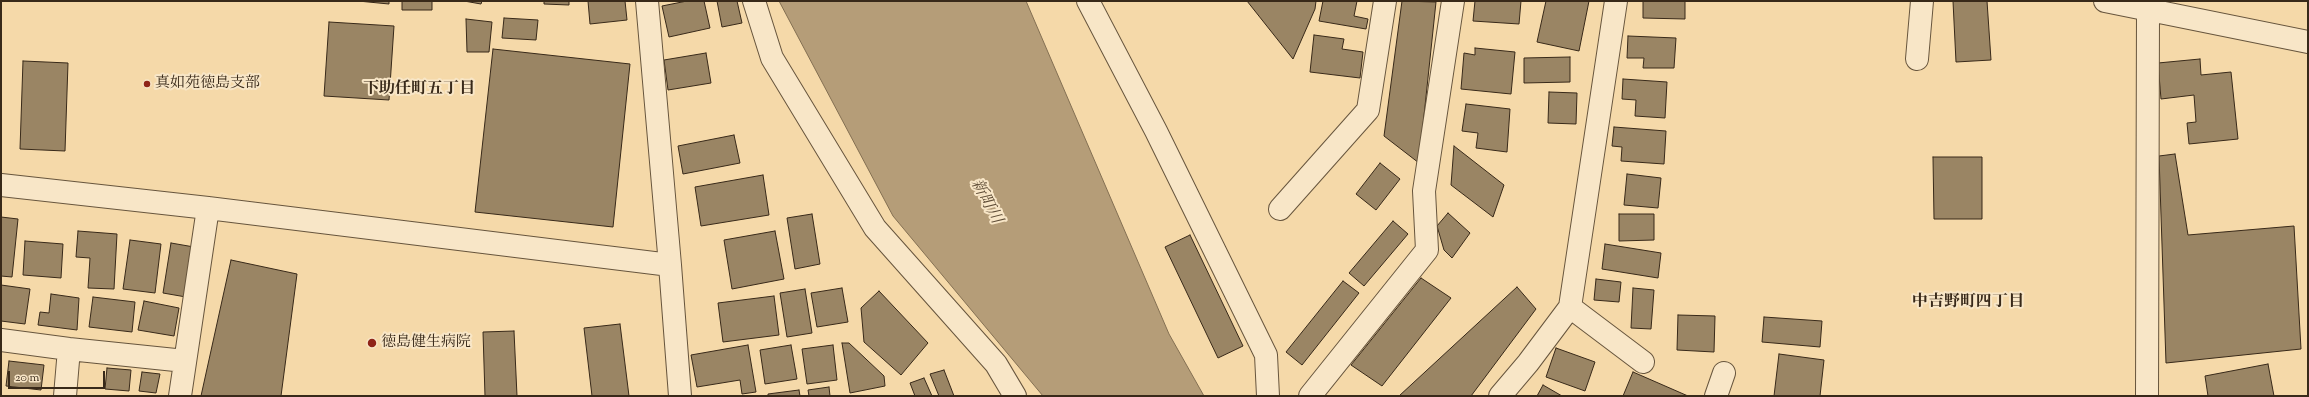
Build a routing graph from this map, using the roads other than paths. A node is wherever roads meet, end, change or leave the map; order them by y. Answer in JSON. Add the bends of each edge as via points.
{"nodes":[{"id":1,"x":647,"y":1,"type":"edge"},
{"id":2,"x":754,"y":1,"type":"edge"},
{"id":3,"x":1088,"y":1,"type":"edge"},
{"id":4,"x":1385,"y":1,"type":"edge"},
{"id":5,"x":1453,"y":1,"type":"edge"},
{"id":6,"x":1616,"y":1,"type":"edge"},
{"id":7,"x":1922,"y":1,"type":"edge"},
{"id":8,"x":2107,"y":1,"type":"edge"},
{"id":9,"x":2148,"y":10,"type":"junction"},
{"id":10,"x":2308,"y":42,"type":"edge"},
{"id":11,"x":1917,"y":59,"type":"dead end"},
{"id":12,"x":1,"y":185,"type":"edge"},
{"id":13,"x":208,"y":208,"type":"junction"},
{"id":14,"x":1280,"y":209,"type":"dead end"},
{"id":15,"x":670,"y":266,"type":"junction"},
{"id":16,"x":1570,"y":306,"type":"junction"},
{"id":17,"x":1,"y":340,"type":"edge"},
{"id":18,"x":69,"y":349,"type":"junction"},
{"id":19,"x":185,"y":361,"type":"junction"},
{"id":20,"x":1643,"y":362,"type":"dead end"},
{"id":21,"x":1724,"y":373,"type":"dead end"},
{"id":22,"x":65,"y":396,"type":"edge"},
{"id":23,"x":180,"y":396,"type":"edge"},
{"id":24,"x":680,"y":396,"type":"edge"},
{"id":25,"x":1014,"y":396,"type":"edge"},
{"id":26,"x":1268,"y":396,"type":"edge"},
{"id":27,"x":1310,"y":396,"type":"edge"},
{"id":28,"x":1500,"y":396,"type":"edge"},
{"id":29,"x":1716,"y":396,"type":"edge"},
{"id":30,"x":2148,"y":396,"type":"edge"}],
"edges":[{"from":1,"to":15,"type":"street"},
{"from":2,"to":25,"type":"street","via":[[772,58],[875,228],[996,364]]},
{"from":3,"to":26,"type":"street","via":[[1156,131],[1266,355]]},
{"from":4,"to":14,"type":"street","via":[[1368,110]]},
{"from":5,"to":27,"type":"street","via":[[1424,191],[1427,250]]},
{"from":6,"to":16,"type":"street"},
{"from":7,"to":11,"type":"street"},
{"from":8,"to":9,"type":"street"},
{"from":9,"to":10,"type":"street"},
{"from":9,"to":30,"type":"street"},
{"from":12,"to":13,"type":"street"},
{"from":13,"to":15,"type":"street"},
{"from":13,"to":19,"type":"street"},
{"from":15,"to":24,"type":"street"},
{"from":16,"to":20,"type":"street"},
{"from":16,"to":28,"type":"street"},
{"from":17,"to":18,"type":"street"},
{"from":18,"to":19,"type":"street"},
{"from":18,"to":22,"type":"street"},
{"from":19,"to":23,"type":"street"},
{"from":21,"to":29,"type":"street"}]}
